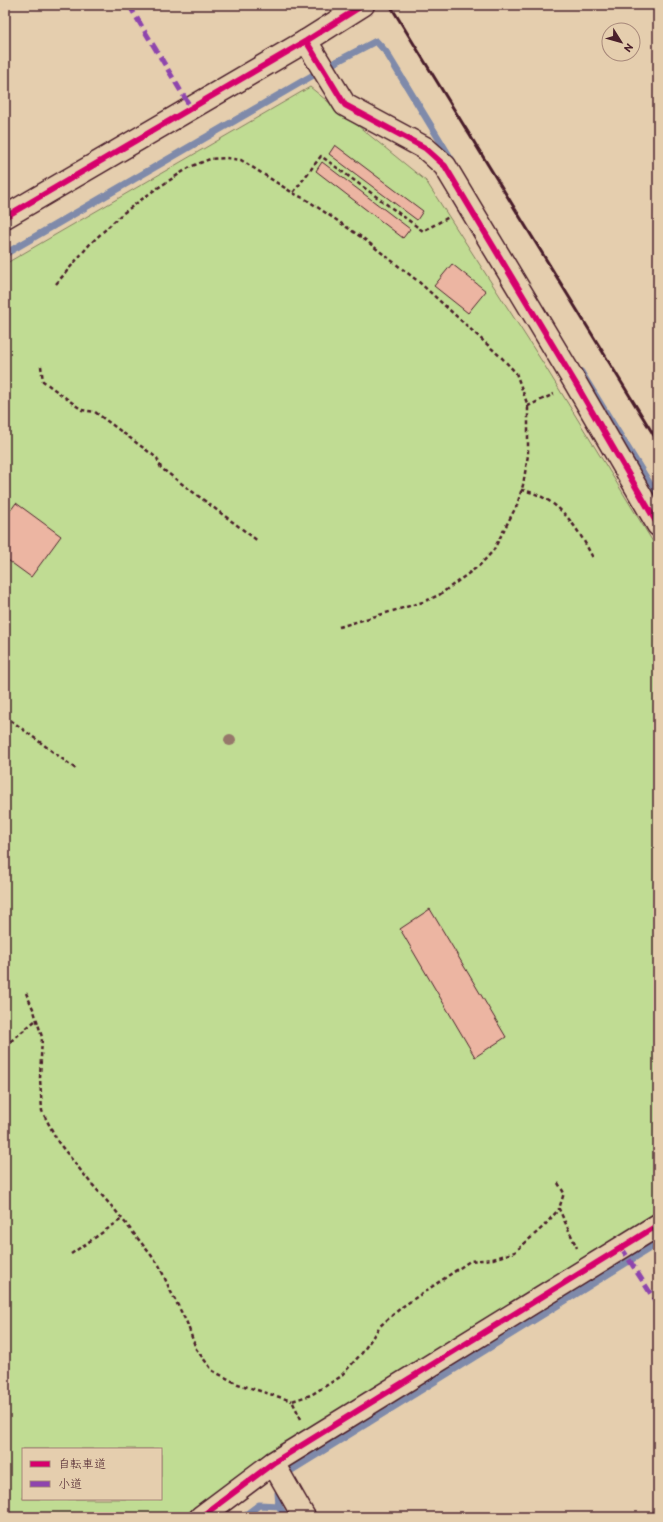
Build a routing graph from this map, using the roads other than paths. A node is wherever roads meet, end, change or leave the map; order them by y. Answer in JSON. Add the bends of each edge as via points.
{"nodes":[{"id":1,"x":363,"y":5,"type":"edge"},
{"id":2,"x":306,"y":40,"type":"junction"},
{"id":3,"x":5,"y":217,"type":"edge"},
{"id":4,"x":658,"y":525,"type":"edge"},
{"id":5,"x":658,"y":1225,"type":"edge"},
{"id":6,"x":280,"y":1476,"type":"junction"},
{"id":7,"x":201,"y":1517,"type":"edge"},
{"id":8,"x":304,"y":1517,"type":"edge"}],
"edges":[{"from":1,"to":2,"type":"street"},
{"from":2,"to":3,"type":"street"},
{"from":2,"to":4,"type":"street","via":[[345,104],[425,148],[445,166]]},
{"from":5,"to":6,"type":"street","via":[[312,1439]]},
{"from":6,"to":7,"type":"street"},
{"from":6,"to":8,"type":"street"}]}
